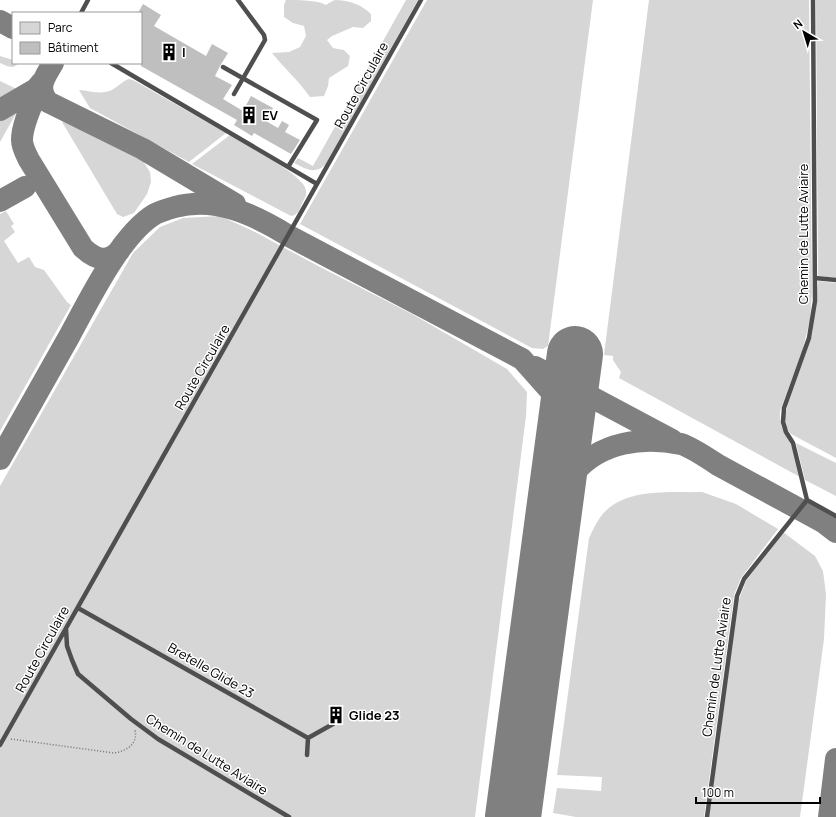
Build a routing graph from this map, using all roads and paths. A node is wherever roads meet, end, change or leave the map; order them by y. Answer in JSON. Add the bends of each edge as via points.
{"nodes":[{"id":1,"x":88,"y":0,"type":"edge"},
{"id":2,"x":238,"y":0,"type":"edge"},
{"id":3,"x":422,"y":0,"type":"edge"},
{"id":4,"x":813,"y":0,"type":"edge"},
{"id":5,"x":82,"y":12,"type":"edge"},
{"id":6,"x":113,"y":64,"type":"edge"},
{"id":7,"x":223,"y":67,"type":"dead end"},
{"id":8,"x":243,"y":78,"type":"junction"},
{"id":9,"x":234,"y":94,"type":"dead end"},
{"id":10,"x":288,"y":167,"type":"junction"},
{"id":11,"x":317,"y":184,"type":"junction"},
{"id":12,"x":815,"y":278,"type":"junction"},
{"id":13,"x":836,"y":280,"type":"edge"},
{"id":14,"x":807,"y":500,"type":"junction"},
{"id":15,"x":836,"y":516,"type":"edge"},
{"id":16,"x":78,"y":608,"type":"junction"},
{"id":17,"x":66,"y":629,"type":"junction"},
{"id":18,"x":131,"y":719,"type":"junction"},
{"id":19,"x":333,"y":724,"type":"dead end"},
{"id":20,"x":4,"y":738,"type":"junction"},
{"id":21,"x":308,"y":738,"type":"junction"},
{"id":22,"x":0,"y":745,"type":"edge"},
{"id":23,"x":306,"y":756,"type":"dead end"},
{"id":24,"x":289,"y":817,"type":"edge"},
{"id":25,"x":707,"y":817,"type":"edge"}],
"edges":[{"from":1,"to":5,"type":"lane"},
{"from":2,"to":8,"type":"lane","via":[[265,40]]},
{"from":3,"to":11,"type":"lane","name":"Route Circulaire"},
{"from":4,"to":12,"type":"lane","name":"Chemin de Lutte Aviaire"},
{"from":6,"to":10,"type":"lane"},
{"from":7,"to":8,"type":"lane"},
{"from":8,"to":9,"type":"lane"},
{"from":8,"to":10,"type":"lane","via":[[317,120]]},
{"from":10,"to":11,"type":"lane"},
{"from":11,"to":16,"type":"lane","name":"Route Circulaire"},
{"from":12,"to":13,"type":"lane"},
{"from":12,"to":14,"type":"lane","name":"Chemin de Lutte Aviaire","via":[[815,301],[809,338],[784,408],[783,422],[793,443]]},
{"from":14,"to":15,"type":"lane"},
{"from":14,"to":25,"type":"lane","name":"Chemin de Lutte Aviaire","via":[[744,579],[737,596]]},
{"from":16,"to":17,"type":"lane","name":"Route Circulaire"},
{"from":16,"to":21,"type":"lane","name":"Bretelle Glide 23"},
{"from":17,"to":18,"type":"lane","name":"Chemin de Lutte Aviaire","via":[[67,646],[78,674]]},
{"from":17,"to":20,"type":"lane","name":"Route Circulaire"},
{"from":18,"to":20,"type":"path","via":[[136,736],[131,746],[114,753]]},
{"from":18,"to":24,"type":"lane","name":"Chemin de Lutte Aviaire","via":[[158,739]]},
{"from":19,"to":21,"type":"lane"},
{"from":20,"to":22,"type":"lane","name":"Route Circulaire"},
{"from":21,"to":23,"type":"lane"}]}
